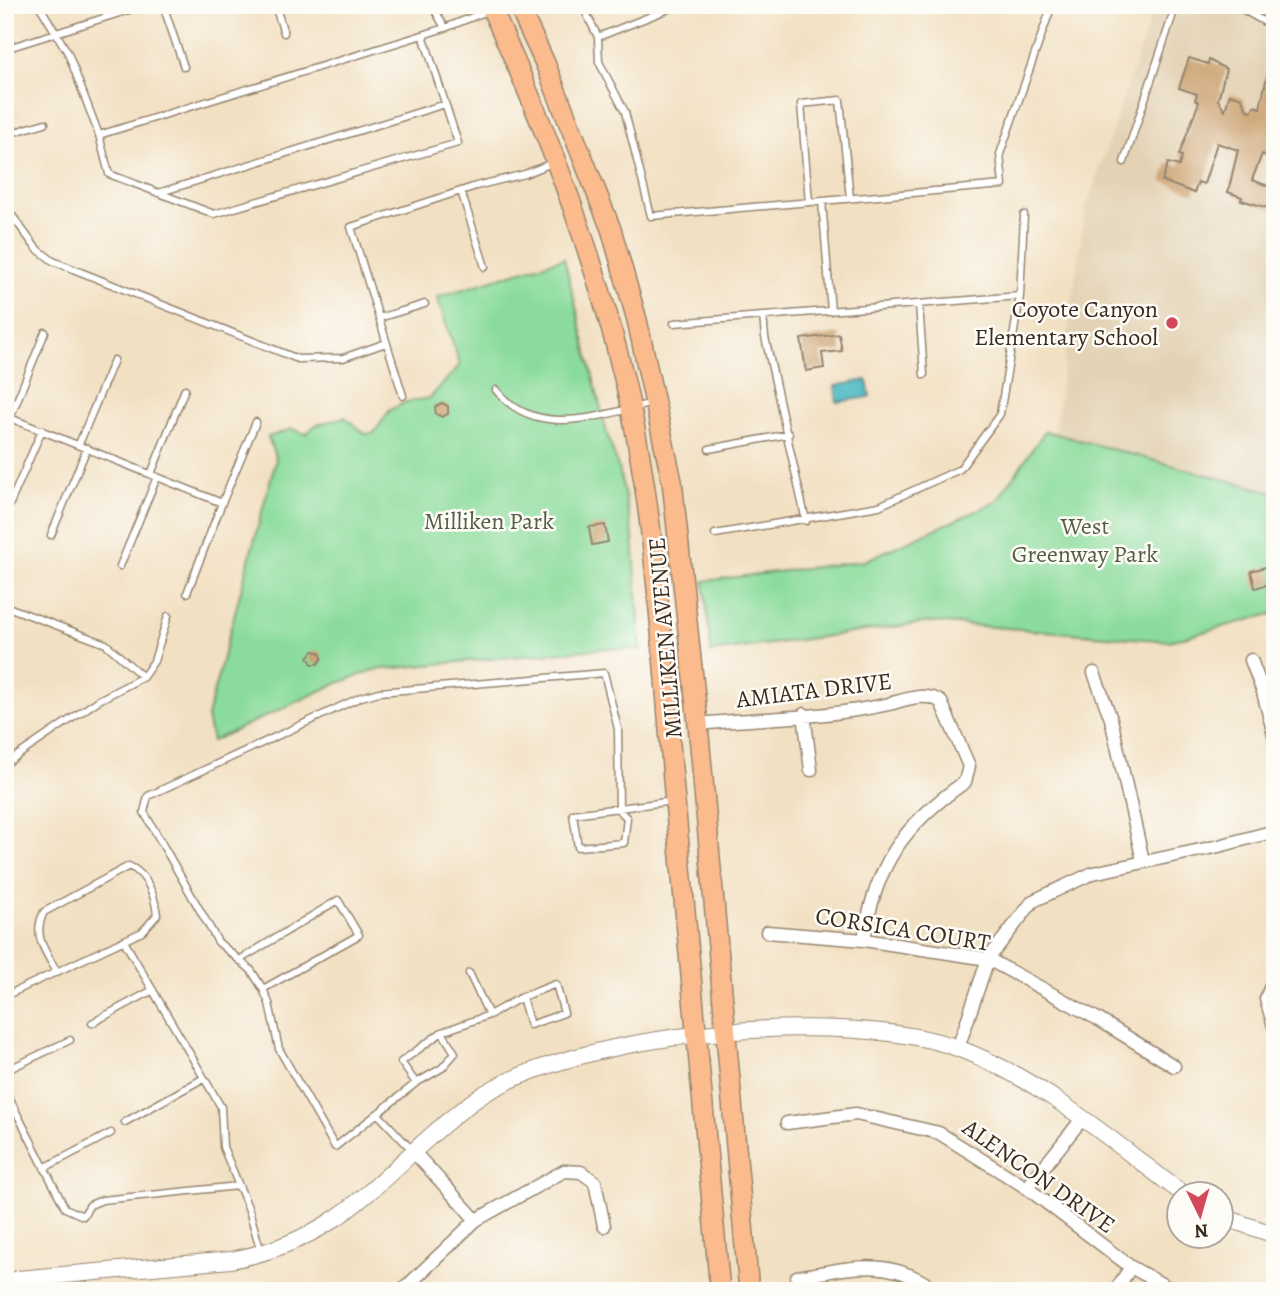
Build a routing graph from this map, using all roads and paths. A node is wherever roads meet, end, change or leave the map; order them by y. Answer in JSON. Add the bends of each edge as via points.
{"nodes":[{"id":1,"x":39,"y":5,"type":"edge"},
{"id":2,"x":116,"y":5,"type":"edge"},
{"id":3,"x":145,"y":5,"type":"edge"},
{"id":4,"x":163,"y":5,"type":"edge"},
{"id":5,"x":275,"y":5,"type":"edge"},
{"id":6,"x":432,"y":5,"type":"edge"},
{"id":7,"x":519,"y":5,"type":"edge"},
{"id":8,"x":582,"y":5,"type":"edge"},
{"id":9,"x":679,"y":5,"type":"edge"},
{"id":10,"x":1052,"y":5,"type":"edge"},
{"id":11,"x":1176,"y":5,"type":"edge"},
{"id":12,"x":1235,"y":5,"type":"edge"},
{"id":13,"x":491,"y":7,"type":"edge"},
{"id":14,"x":118,"y":13,"type":"junction"},
{"id":15,"x":1275,"y":24,"type":"edge"},
{"id":16,"x":445,"y":28,"type":"junction"},
{"id":17,"x":55,"y":32,"type":"junction"},
{"id":18,"x":284,"y":33,"type":"dead end"},
{"id":19,"x":423,"y":34,"type":"junction"},
{"id":20,"x":598,"y":37,"type":"junction"},
{"id":21,"x":5,"y":49,"type":"edge"},
{"id":22,"x":184,"y":67,"type":"dead end"},
{"id":23,"x":445,"y":104,"type":"junction"},
{"id":24,"x":45,"y":123,"type":"dead end"},
{"id":25,"x":5,"y":135,"type":"edge"},
{"id":26,"x":99,"y":135,"type":"junction"},
{"id":27,"x":557,"y":161,"type":"junction"},
{"id":28,"x":1124,"y":162,"type":"dead end"},
{"id":29,"x":461,"y":191,"type":"junction"},
{"id":30,"x":158,"y":193,"type":"junction"},
{"id":31,"x":850,"y":198,"type":"junction"},
{"id":32,"x":822,"y":201,"type":"junction"},
{"id":33,"x":809,"y":202,"type":"junction"},
{"id":34,"x":5,"y":206,"type":"edge"},
{"id":35,"x":1024,"y":215,"type":"dead end"},
{"id":36,"x":485,"y":267,"type":"dead end"},
{"id":37,"x":1020,"y":296,"type":"junction"},
{"id":38,"x":425,"y":304,"type":"dead end"},
{"id":39,"x":919,"y":304,"type":"junction"},
{"id":40,"x":831,"y":311,"type":"junction"},
{"id":41,"x":764,"y":316,"type":"junction"},
{"id":42,"x":379,"y":318,"type":"junction"},
{"id":43,"x":674,"y":323,"type":"dead end"},
{"id":44,"x":45,"y":332,"type":"dead end"},
{"id":45,"x":386,"y":343,"type":"junction"},
{"id":46,"x":114,"y":360,"type":"dead end"},
{"id":47,"x":924,"y":375,"type":"dead end"},
{"id":48,"x":185,"y":389,"type":"dead end"},
{"id":49,"x":496,"y":390,"type":"dead end"},
{"id":50,"x":403,"y":396,"type":"dead end"},
{"id":51,"x":656,"y":403,"type":"junction"},
{"id":52,"x":630,"y":409,"type":"junction"},
{"id":53,"x":8,"y":417,"type":"edge"},
{"id":54,"x":256,"y":422,"type":"dead end"},
{"id":55,"x":42,"y":430,"type":"junction"},
{"id":56,"x":789,"y":434,"type":"junction"},
{"id":57,"x":79,"y":444,"type":"junction"},
{"id":58,"x":87,"y":448,"type":"junction"},
{"id":59,"x":709,"y":449,"type":"dead end"},
{"id":60,"x":154,"y":475,"type":"junction"},
{"id":61,"x":222,"y":503,"type":"junction"},
{"id":62,"x":5,"y":515,"type":"edge"},
{"id":63,"x":806,"y":521,"type":"junction"},
{"id":64,"x":715,"y":534,"type":"dead end"},
{"id":65,"x":51,"y":535,"type":"dead end"},
{"id":66,"x":120,"y":566,"type":"dead end"},
{"id":67,"x":187,"y":593,"type":"dead end"},
{"id":68,"x":5,"y":606,"type":"edge"},
{"id":69,"x":168,"y":616,"type":"dead end"},
{"id":70,"x":1251,"y":660,"type":"dead end"},
{"id":71,"x":1094,"y":673,"type":"dead end"},
{"id":72,"x":143,"y":677,"type":"junction"},
{"id":73,"x":804,"y":714,"type":"junction"},
{"id":74,"x":698,"y":724,"type":"junction"},
{"id":75,"x":1275,"y":738,"type":"edge"},
{"id":76,"x":5,"y":764,"type":"edge"},
{"id":77,"x":811,"y":770,"type":"dead end"},
{"id":78,"x":675,"y":800,"type":"junction"},
{"id":79,"x":619,"y":810,"type":"junction"},
{"id":80,"x":1275,"y":831,"type":"edge"},
{"id":81,"x":1143,"y":861,"type":"junction"},
{"id":82,"x":767,"y":932,"type":"dead end"},
{"id":83,"x":864,"y":940,"type":"junction"},
{"id":84,"x":124,"y":941,"type":"junction"},
{"id":85,"x":988,"y":958,"type":"junction"},
{"id":86,"x":241,"y":959,"type":"junction"},
{"id":87,"x":57,"y":972,"type":"junction"},
{"id":88,"x":469,"y":974,"type":"dead end"},
{"id":89,"x":1271,"y":981,"type":"edge"},
{"id":90,"x":262,"y":989,"type":"junction"},
{"id":91,"x":153,"y":990,"type":"junction"},
{"id":92,"x":6,"y":993,"type":"edge"},
{"id":93,"x":522,"y":997,"type":"junction"},
{"id":94,"x":489,"y":1015,"type":"junction"},
{"id":95,"x":92,"y":1023,"type":"dead end"},
{"id":96,"x":1275,"y":1029,"type":"edge"},
{"id":97,"x":442,"y":1032,"type":"junction"},
{"id":98,"x":725,"y":1034,"type":"junction"},
{"id":99,"x":697,"y":1036,"type":"junction"},
{"id":100,"x":70,"y":1040,"type":"dead end"},
{"id":101,"x":958,"y":1048,"type":"junction"},
{"id":102,"x":1174,"y":1066,"type":"dead end"},
{"id":103,"x":5,"y":1070,"type":"edge"},
{"id":104,"x":204,"y":1078,"type":"junction"},
{"id":105,"x":416,"y":1083,"type":"junction"},
{"id":106,"x":5,"y":1090,"type":"edge"},
{"id":107,"x":377,"y":1114,"type":"junction"},
{"id":108,"x":1082,"y":1119,"type":"junction"},
{"id":109,"x":125,"y":1122,"type":"dead end"},
{"id":110,"x":787,"y":1124,"type":"dead end"},
{"id":111,"x":111,"y":1133,"type":"dead end"},
{"id":112,"x":413,"y":1151,"type":"junction"},
{"id":113,"x":44,"y":1168,"type":"junction"},
{"id":114,"x":1164,"y":1181,"type":"edge"},
{"id":115,"x":238,"y":1186,"type":"junction"},
{"id":116,"x":1027,"y":1188,"type":"junction"},
{"id":117,"x":476,"y":1220,"type":"junction"},
{"id":118,"x":1234,"y":1221,"type":"edge"},
{"id":119,"x":604,"y":1226,"type":"dead end"},
{"id":120,"x":1275,"y":1235,"type":"edge"},
{"id":121,"x":261,"y":1254,"type":"junction"},
{"id":122,"x":1131,"y":1267,"type":"junction"},
{"id":123,"x":797,"y":1276,"type":"dead end"},
{"id":124,"x":5,"y":1284,"type":"edge"},
{"id":125,"x":402,"y":1291,"type":"edge"},
{"id":126,"x":720,"y":1291,"type":"edge"},
{"id":127,"x":749,"y":1291,"type":"edge"},
{"id":128,"x":937,"y":1291,"type":"edge"},
{"id":129,"x":1115,"y":1291,"type":"edge"},
{"id":130,"x":1174,"y":1291,"type":"edge"}],
"edges":[{"from":1,"to":17,"type":"lane"},
{"from":2,"to":14,"type":"lane"},
{"from":3,"to":14,"type":"lane"},
{"from":4,"to":22,"type":"lane"},
{"from":5,"to":18,"type":"lane"},
{"from":6,"to":16,"type":"lane"},
{"from":7,"to":51,"type":"main road","name":"MILLIKEN AVENUE","via":[[611,229]]},
{"from":8,"to":20,"type":"lane"},
{"from":9,"to":20,"type":"lane"},
{"from":10,"to":31,"type":"lane","via":[[1000,154],[1003,185]]},
{"from":11,"to":28,"type":"lane"},
{"from":12,"to":15,"type":"lane"},
{"from":13,"to":16,"type":"lane"},
{"from":13,"to":27,"type":"main road","name":"MILLIKEN AVENUE"},
{"from":14,"to":17,"type":"lane"},
{"from":16,"to":19,"type":"lane"},
{"from":17,"to":21,"type":"lane"},
{"from":17,"to":26,"type":"lane"},
{"from":19,"to":23,"type":"lane"},
{"from":19,"to":26,"type":"lane"},
{"from":20,"to":33,"type":"lane","via":[[599,62],[625,112],[651,216]]},
{"from":23,"to":30,"type":"lane"},
{"from":23,"to":30,"type":"lane","via":[[458,143],[214,214]]},
{"from":24,"to":25,"type":"lane"},
{"from":26,"to":30,"type":"lane","via":[[108,174]]},
{"from":27,"to":29,"type":"lane"},
{"from":27,"to":52,"type":"main road","name":"MILLIKEN AVENUE","via":[[606,310]]},
{"from":29,"to":36,"type":"lane"},
{"from":29,"to":42,"type":"lane","via":[[351,227]]},
{"from":31,"to":32,"type":"lane"},
{"from":31,"to":33,"type":"lane","via":[[840,100],[800,104]]},
{"from":32,"to":33,"type":"lane"},
{"from":32,"to":40,"type":"lane"},
{"from":34,"to":45,"type":"lane","via":[[36,248],[53,261],[298,359],[343,358]]},
{"from":35,"to":37,"type":"lane"},
{"from":37,"to":39,"type":"lane"},
{"from":37,"to":63,"type":"lane","via":[[1000,414],[960,469],[879,506]]},
{"from":38,"to":42,"type":"lane"},
{"from":39,"to":40,"type":"lane"},
{"from":39,"to":47,"type":"lane"},
{"from":40,"to":41,"type":"lane"},
{"from":41,"to":43,"type":"lane"},
{"from":41,"to":56,"type":"lane"},
{"from":42,"to":45,"type":"lane"},
{"from":44,"to":53,"type":"lane"},
{"from":45,"to":50,"type":"lane"},
{"from":46,"to":57,"type":"lane"},
{"from":48,"to":60,"type":"lane"},
{"from":49,"to":52,"type":"lane","via":[[506,403],[549,422]]},
{"from":51,"to":52,"type":"lane"},
{"from":51,"to":74,"type":"main road","name":"MILLIKEN AVENUE","via":[[677,511]]},
{"from":52,"to":78,"type":"main road","name":"MILLIKEN AVENUE","via":[[648,515]]},
{"from":53,"to":55,"type":"lane"},
{"from":54,"to":61,"type":"lane"},
{"from":55,"to":57,"type":"lane"},
{"from":55,"to":62,"type":"lane"},
{"from":56,"to":59,"type":"lane"},
{"from":56,"to":63,"type":"lane"},
{"from":57,"to":58,"type":"lane"},
{"from":58,"to":60,"type":"lane"},
{"from":58,"to":65,"type":"lane"},
{"from":60,"to":61,"type":"lane"},
{"from":60,"to":66,"type":"lane"},
{"from":61,"to":67,"type":"lane"},
{"from":63,"to":64,"type":"lane"},
{"from":68,"to":72,"type":"lane","via":[[106,644]]},
{"from":69,"to":72,"type":"lane","via":[[154,660]]},
{"from":70,"to":75,"type":"street"},
{"from":71,"to":81,"type":"street","via":[[1111,719]]},
{"from":72,"to":76,"type":"lane","via":[[99,700]]},
{"from":73,"to":74,"type":"street","name":"AMIATA DRIVE"},
{"from":73,"to":77,"type":"street"},
{"from":73,"to":83,"type":"street","name":"AMIATA DRIVE","via":[[934,696],[970,766],[965,782],[918,819],[897,843],[875,885]]},
{"from":74,"to":98,"type":"main road","name":"MILLIKEN AVENUE"},
{"from":78,"to":79,"type":"lane"},
{"from":78,"to":99,"type":"main road","name":"MILLIKEN AVENUE"},
{"from":79,"to":79,"type":"lane","via":[[573,814],[578,847],[624,843],[627,818]]},
{"from":79,"to":86,"type":"lane","via":[[618,729],[604,673],[361,696],[149,796],[144,812],[164,848],[218,942]]},
{"from":80,"to":81,"type":"street"},
{"from":81,"to":85,"type":"street","via":[[1094,873],[1033,901]]},
{"from":82,"to":83,"type":"street","name":"CORSICA COURT"},
{"from":83,"to":85,"type":"street","name":"CORSICA COURT"},
{"from":84,"to":87,"type":"lane"},
{"from":84,"to":87,"type":"lane","via":[[142,932],[157,915],[141,872],[129,866],[44,912],[38,936]]},
{"from":84,"to":91,"type":"lane"},
{"from":85,"to":101,"type":"street"},
{"from":85,"to":102,"type":"street","name":"CORSICA COURT"},
{"from":86,"to":90,"type":"lane"},
{"from":86,"to":90,"type":"lane","via":[[338,900],[359,935]]},
{"from":87,"to":92,"type":"lane"},
{"from":88,"to":94,"type":"lane"},
{"from":89,"to":96,"type":"street","via":[[1266,999]]},
{"from":90,"to":107,"type":"lane","via":[[279,1049],[335,1147]]},
{"from":91,"to":95,"type":"lane"},
{"from":91,"to":104,"type":"lane"},
{"from":93,"to":93,"type":"lane","via":[[556,984],[564,1013],[530,1025]]},
{"from":93,"to":94,"type":"lane"},
{"from":94,"to":97,"type":"lane"},
{"from":97,"to":105,"type":"lane","via":[[455,1053],[443,1068]]},
{"from":97,"to":105,"type":"lane","via":[[401,1062]]},
{"from":98,"to":99,"type":"street"},
{"from":98,"to":101,"type":"street","via":[[814,1027],[866,1029]]},
{"from":98,"to":127,"type":"main road","name":"MILLIKEN AVENUE"},
{"from":99,"to":112,"type":"street","via":[[613,1046],[514,1078],[474,1100]]},
{"from":99,"to":126,"type":"main road","name":"MILLIKEN AVENUE"},
{"from":100,"to":103,"type":"lane"},
{"from":101,"to":108,"type":"street","via":[[1004,1068]]},
{"from":104,"to":109,"type":"lane"},
{"from":104,"to":115,"type":"lane","via":[[220,1107],[223,1147]]},
{"from":105,"to":107,"type":"lane"},
{"from":106,"to":113,"type":"lane"},
{"from":107,"to":112,"type":"lane"},
{"from":108,"to":114,"type":"street"},
{"from":108,"to":116,"type":"street"},
{"from":110,"to":116,"type":"street","name":"ALENCON DRIVE","via":[[856,1114],[939,1133]]},
{"from":111,"to":113,"type":"lane"},
{"from":112,"to":117,"type":"street"},
{"from":112,"to":121,"type":"street","via":[[358,1204],[326,1227]]},
{"from":113,"to":115,"type":"lane","via":[[65,1208],[83,1216],[90,1205],[102,1200]]},
{"from":115,"to":121,"type":"lane"},
{"from":116,"to":122,"type":"street","name":"ALENCON DRIVE"},
{"from":117,"to":119,"type":"street","via":[[564,1171],[581,1172],[595,1182]]},
{"from":117,"to":125,"type":"street"},
{"from":118,"to":120,"type":"street"},
{"from":121,"to":124,"type":"street"},
{"from":122,"to":129,"type":"street"},
{"from":122,"to":130,"type":"street","name":"ALENCON DRIVE"},
{"from":123,"to":128,"type":"street","via":[[873,1264]]}]}
